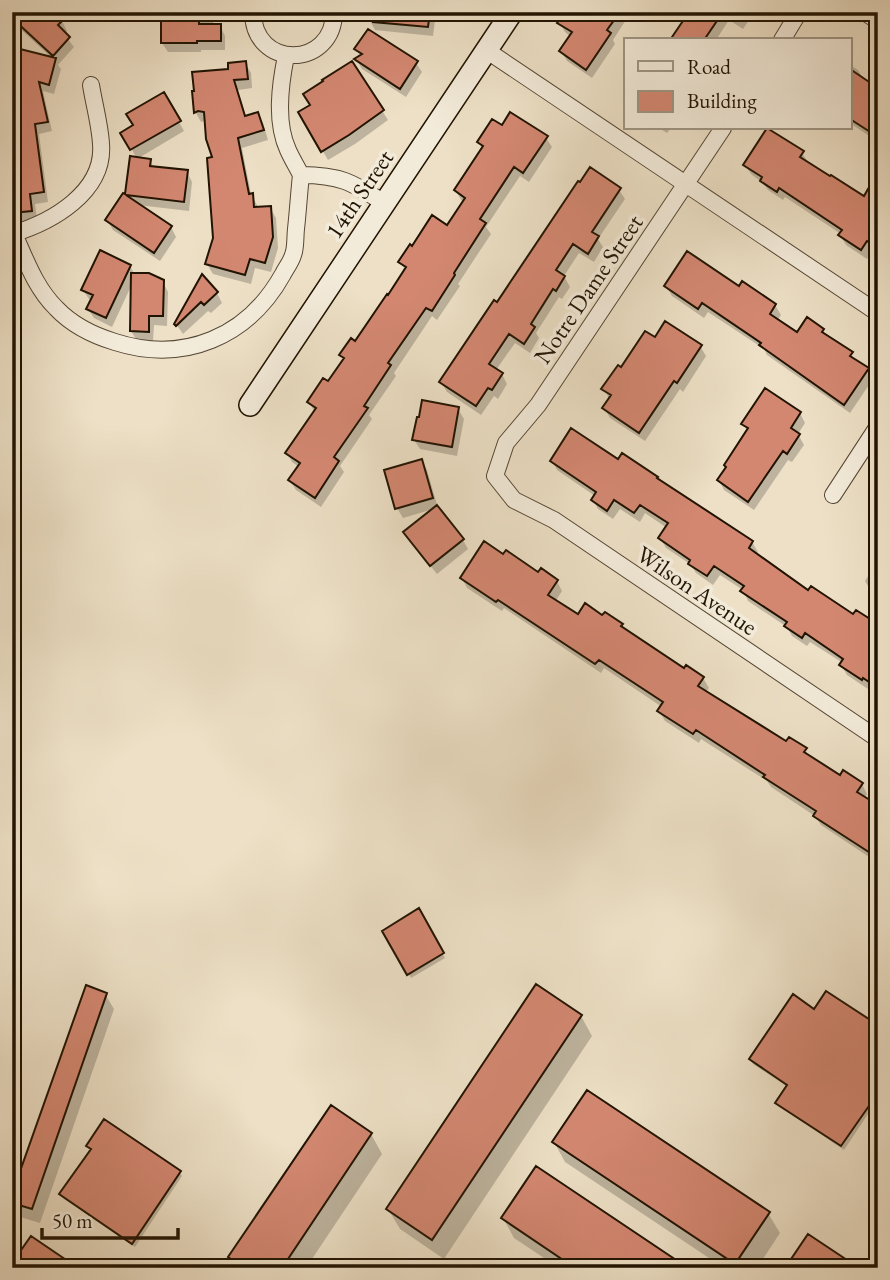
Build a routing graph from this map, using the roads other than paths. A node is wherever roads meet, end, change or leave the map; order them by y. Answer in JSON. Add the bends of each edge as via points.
{"nodes":[{"id":1,"x":253,"y":12,"type":"edge"},
{"id":2,"x":334,"y":12,"type":"edge"},
{"id":3,"x":512,"y":12,"type":"edge"},
{"id":4,"x":799,"y":12,"type":"edge"},
{"id":5,"x":864,"y":12,"type":"edge"},
{"id":6,"x":878,"y":22,"type":"edge"},
{"id":7,"x":783,"y":38,"type":"edge"},
{"id":8,"x":486,"y":50,"type":"junction"},
{"id":9,"x":286,"y":56,"type":"junction"},
{"id":10,"x":91,"y":85,"type":"dead end"},
{"id":11,"x":722,"y":130,"type":"edge"},
{"id":12,"x":301,"y":176,"type":"junction"},
{"id":13,"x":685,"y":184,"type":"junction"},
{"id":14,"x":384,"y":203,"type":"junction"},
{"id":15,"x":13,"y":234,"type":"edge"},
{"id":16,"x":878,"y":313,"type":"edge"},
{"id":17,"x":250,"y":405,"type":"dead end"},
{"id":18,"x":878,"y":426,"type":"edge"},
{"id":19,"x":495,"y":476,"type":"joint"},
{"id":20,"x":833,"y":495,"type":"dead end"},
{"id":21,"x":878,"y":739,"type":"edge"}],
"edges":[{"from":1,"to":9,"type":"street","via":[[260,38],[271,50]]},
{"from":2,"to":9,"type":"street","via":[[328,37],[317,49]]},
{"from":3,"to":8,"type":"street","name":"14th Street"},
{"from":4,"to":7,"type":"street"},
{"from":5,"to":6,"type":"street"},
{"from":8,"to":13,"type":"street"},
{"from":8,"to":14,"type":"street","name":"14th Street"},
{"from":9,"to":12,"type":"street","via":[[280,115],[286,148]]},
{"from":10,"to":15,"type":"street","via":[[102,146],[95,176],[87,190],[60,212]]},
{"from":11,"to":13,"type":"street","name":"Notre Dame Street"},
{"from":12,"to":14,"type":"street","via":[[326,175],[348,181]]},
{"from":12,"to":15,"type":"street","via":[[294,254],[259,309],[236,328],[176,350],[127,346],[75,324],[37,285]]},
{"from":13,"to":16,"type":"street"},
{"from":13,"to":19,"type":"street","name":"Notre Dame Street","via":[[538,405],[506,443]]},
{"from":14,"to":17,"type":"street","name":"14th Street"},
{"from":18,"to":20,"type":"street"},
{"from":19,"to":21,"type":"street","name":"Wilson Avenue","via":[[514,500],[554,520]]}]}
